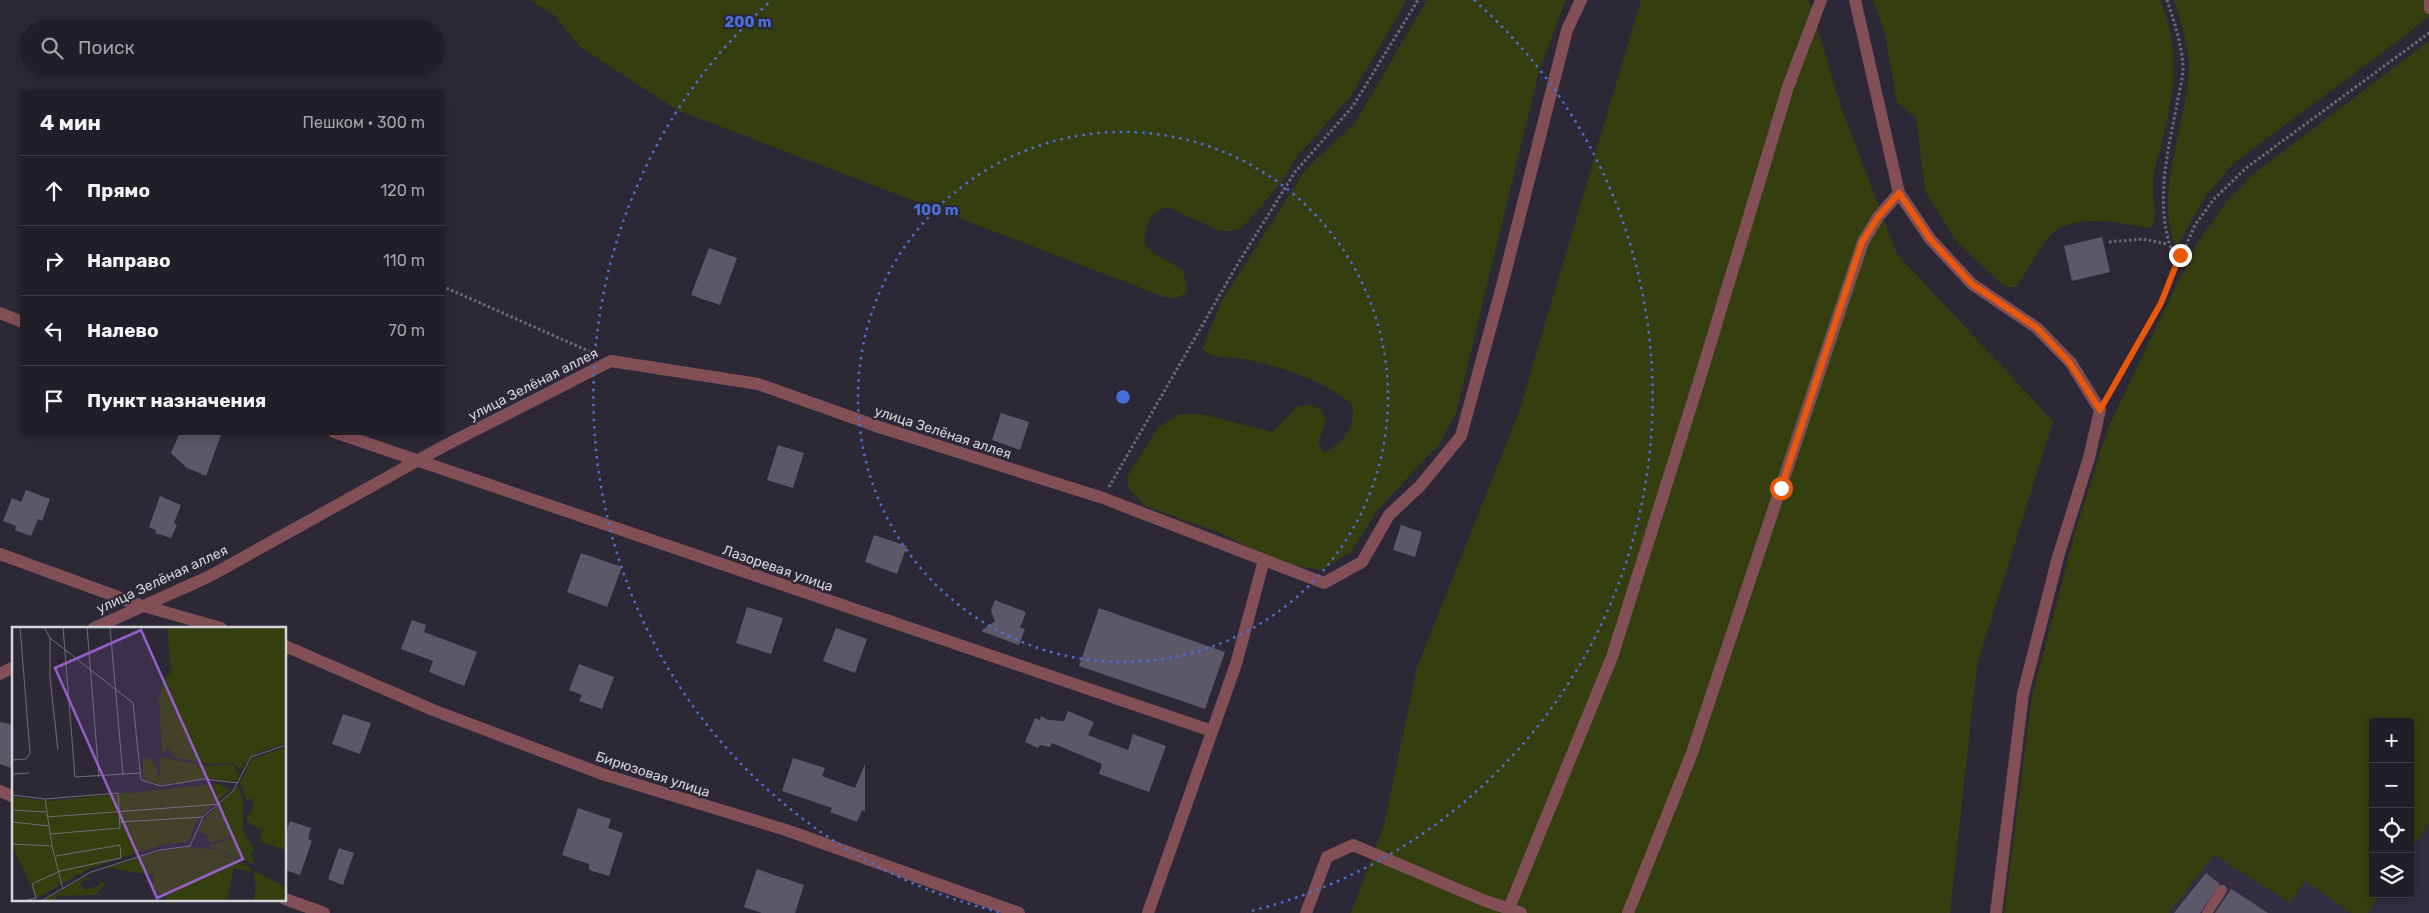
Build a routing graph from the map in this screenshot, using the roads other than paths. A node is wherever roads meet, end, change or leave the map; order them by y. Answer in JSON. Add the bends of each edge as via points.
{"nodes":[{"id":1,"x":1581,"y":0,"type":"edge"},
{"id":2,"x":1821,"y":0,"type":"edge"},
{"id":3,"x":1855,"y":0,"type":"edge"},
{"id":4,"x":2429,"y":0,"type":"edge"},
{"id":5,"x":2429,"y":9,"type":"edge"},
{"id":6,"x":1899,"y":193,"type":"junction"},
{"id":7,"x":0,"y":314,"type":"edge"},
{"id":8,"x":20,"y":321,"type":"edge"},
{"id":9,"x":342,"y":435,"type":"edge"},
{"id":10,"x":415,"y":461,"type":"junction"},
{"id":11,"x":0,"y":554,"type":"edge"},
{"id":12,"x":1264,"y":560,"type":"junction"},
{"id":13,"x":140,"y":605,"type":"junction"},
{"id":14,"x":96,"y":627,"type":"edge"},
{"id":15,"x":217,"y":627,"type":"edge"},
{"id":16,"x":286,"y":646,"type":"edge"},
{"id":17,"x":12,"y":668,"type":"edge"},
{"id":18,"x":0,"y":674,"type":"edge"},
{"id":19,"x":1212,"y":731,"type":"junction"},
{"id":20,"x":0,"y":791,"type":"edge"},
{"id":21,"x":12,"y":796,"type":"edge"},
{"id":22,"x":2222,"y":890,"type":"dead end"},
{"id":23,"x":286,"y":899,"type":"edge"},
{"id":24,"x":1508,"y":911,"type":"edge"},
{"id":25,"x":324,"y":913,"type":"edge"},
{"id":26,"x":1019,"y":913,"type":"edge"},
{"id":27,"x":1148,"y":913,"type":"edge"},
{"id":28,"x":1306,"y":913,"type":"edge"},
{"id":29,"x":1521,"y":913,"type":"edge"},
{"id":30,"x":1628,"y":913,"type":"edge"},
{"id":31,"x":1996,"y":913,"type":"edge"},
{"id":32,"x":2207,"y":913,"type":"edge"}],
"edges":[{"from":1,"to":12,"type":"street","name":"улица Зелёная аллея","via":[[1567,30],[1460,436],[1420,486],[1389,515],[1362,562],[1324,583]]},
{"from":2,"to":24,"type":"street","via":[[1788,87],[1612,658]]},
{"from":3,"to":6,"type":"street"},
{"from":4,"to":5,"type":"lane"},
{"from":6,"to":30,"type":"street","via":[[1862,242],[1692,753]]},
{"from":6,"to":31,"type":"street","via":[[1931,240],[1972,284],[2037,328],[2070,363],[2100,410],[2023,694]]},
{"from":7,"to":8,"type":"street"},
{"from":9,"to":10,"type":"street","name":"Лазоревая улица"},
{"from":10,"to":12,"type":"street","name":"улица Зелёная аллея","via":[[611,361],[758,384],[879,427],[1103,498]]},
{"from":10,"to":13,"type":"street","name":"улица Зелёная аллея","via":[[208,576]]},
{"from":10,"to":19,"type":"street","name":"Лазоревая улица"},
{"from":11,"to":13,"type":"street"},
{"from":12,"to":19,"type":"street","via":[[1236,664]]},
{"from":13,"to":14,"type":"street","name":"улица Зелёная аллея"},
{"from":13,"to":15,"type":"street"},
{"from":16,"to":26,"type":"street","name":"Бирюзовая улица","via":[[433,710],[602,774],[786,830]]},
{"from":17,"to":18,"type":"street"},
{"from":19,"to":27,"type":"street"},
{"from":20,"to":21,"type":"street"},
{"from":22,"to":32,"type":"lane"},
{"from":23,"to":25,"type":"street"},
{"from":24,"to":28,"type":"street","via":[[1353,845],[1327,857]]},
{"from":24,"to":29,"type":"street"}]}
